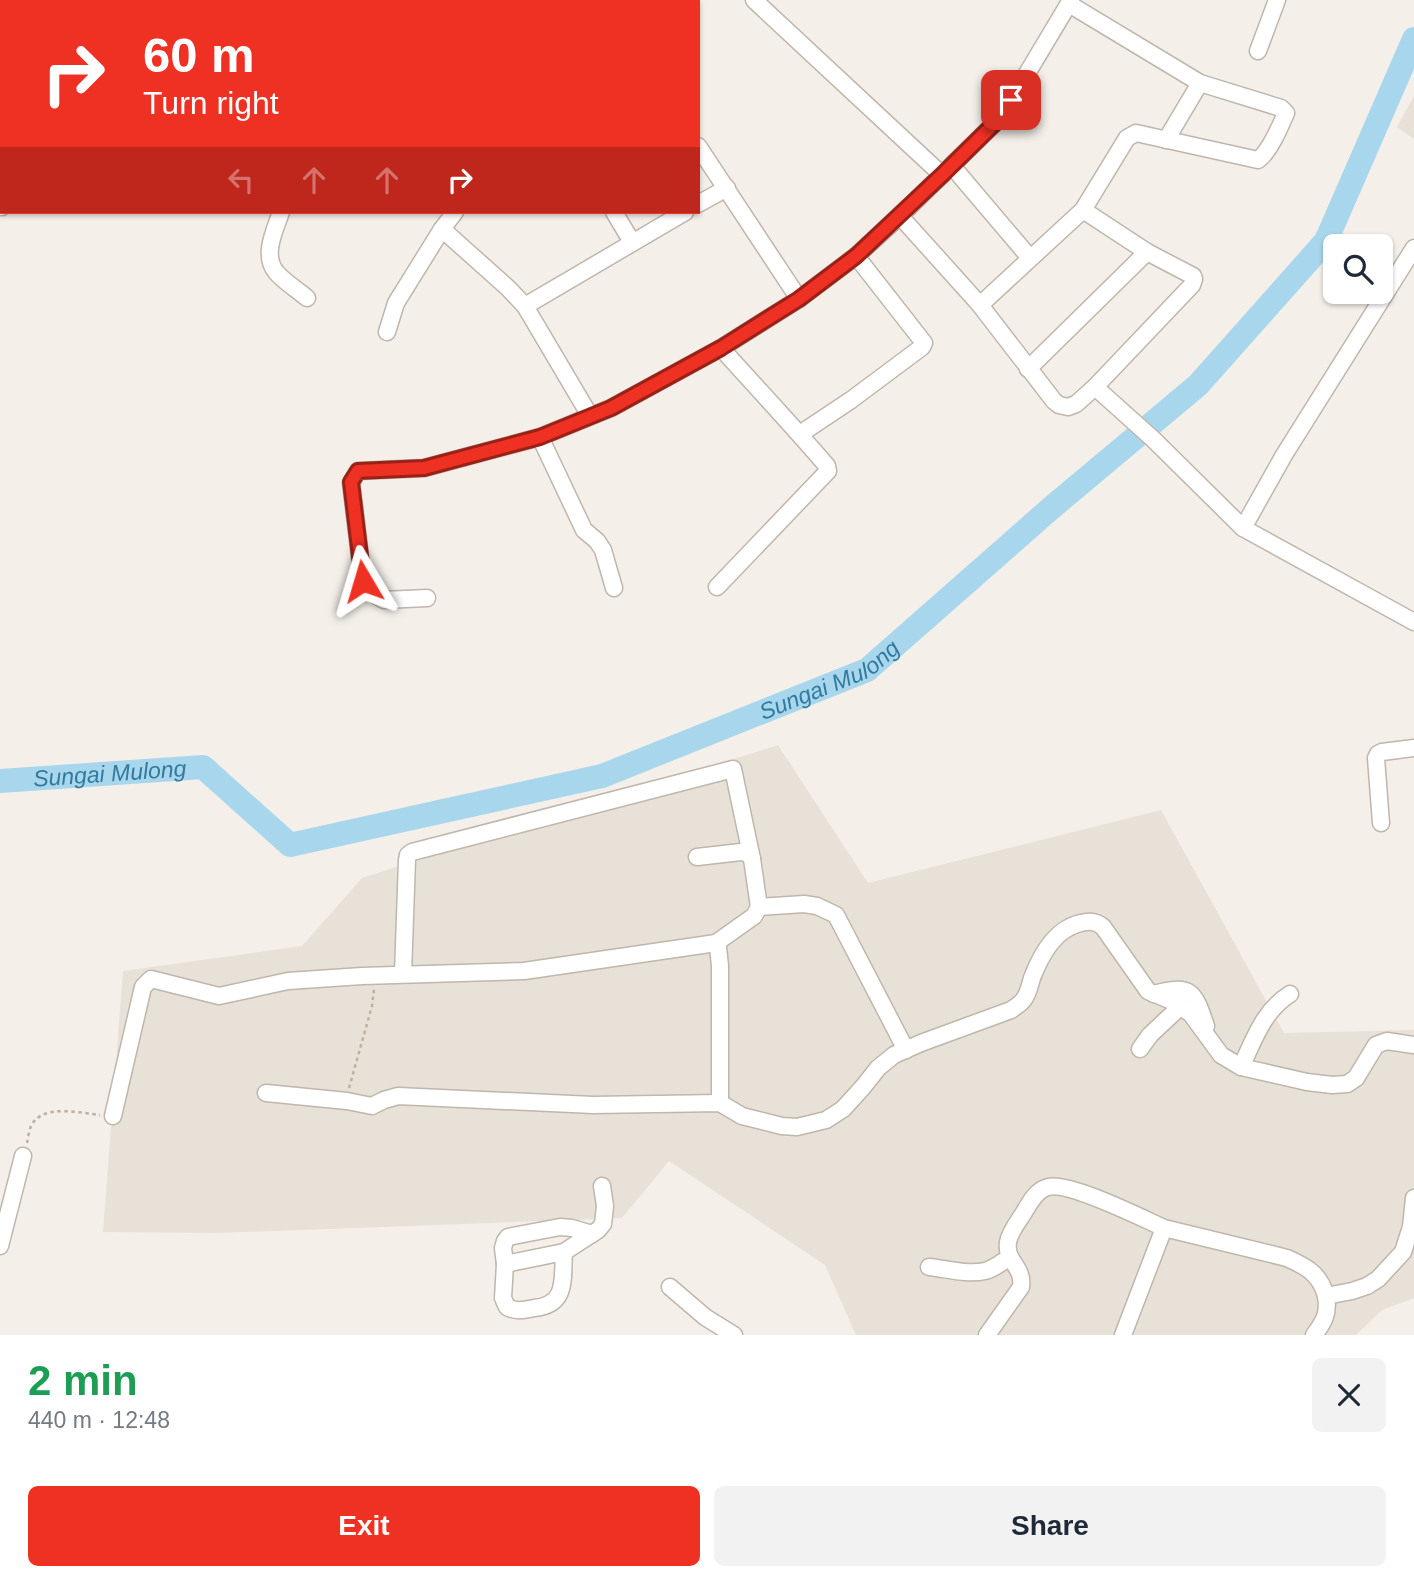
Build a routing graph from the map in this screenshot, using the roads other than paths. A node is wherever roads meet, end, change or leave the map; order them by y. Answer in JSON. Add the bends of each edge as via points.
{"nodes":[{"id":1,"x":754,"y":0,"type":"edge"},
{"id":2,"x":1277,"y":0,"type":"edge"},
{"id":3,"x":1070,"y":2,"type":"edge"},
{"id":4,"x":1258,"y":51,"type":"dead end"},
{"id":5,"x":1200,"y":83,"type":"junction"},
{"id":6,"x":1166,"y":140,"type":"junction"},
{"id":7,"x":700,"y":149,"type":"edge"},
{"id":8,"x":947,"y":171,"type":"junction"},
{"id":9,"x":727,"y":188,"type":"junction"},
{"id":10,"x":700,"y":203,"type":"edge"},
{"id":11,"x":1083,"y":210,"type":"junction"},
{"id":12,"x":280,"y":214,"type":"edge"},
{"id":13,"x":454,"y":214,"type":"edge"},
{"id":14,"x":615,"y":214,"type":"edge"},
{"id":15,"x":681,"y":214,"type":"edge"},
{"id":16,"x":900,"y":216,"type":"junction"},
{"id":17,"x":442,"y":229,"type":"junction"},
{"id":18,"x":632,"y":242,"type":"junction"},
{"id":19,"x":1414,"y":248,"type":"edge"},
{"id":20,"x":1147,"y":252,"type":"junction"},
{"id":21,"x":856,"y":256,"type":"junction"},
{"id":22,"x":1030,"y":258,"type":"junction"},
{"id":23,"x":307,"y":298,"type":"dead end"},
{"id":24,"x":799,"y":299,"type":"junction"},
{"id":25,"x":980,"y":305,"type":"junction"},
{"id":26,"x":525,"y":306,"type":"junction"},
{"id":27,"x":387,"y":332,"type":"dead end"},
{"id":28,"x":721,"y":348,"type":"junction"},
{"id":29,"x":1028,"y":369,"type":"junction"},
{"id":30,"x":1101,"y":392,"type":"junction"},
{"id":31,"x":590,"y":416,"type":"junction"},
{"id":32,"x":800,"y":434,"type":"junction"},
{"id":33,"x":540,"y":437,"type":"junction"},
{"id":34,"x":1243,"y":528,"type":"junction"},
{"id":35,"x":717,"y":587,"type":"dead end"},
{"id":36,"x":614,"y":588,"type":"dead end"},
{"id":37,"x":427,"y":598,"type":"dead end"},
{"id":38,"x":1414,"y":622,"type":"edge"},
{"id":39,"x":1414,"y":748,"type":"edge"},
{"id":40,"x":1381,"y":823,"type":"dead end"},
{"id":41,"x":697,"y":858,"type":"dead end"},
{"id":42,"x":752,"y":859,"type":"junction"},
{"id":43,"x":759,"y":907,"type":"junction"},
{"id":44,"x":716,"y":943,"type":"junction"},
{"id":45,"x":403,"y":974,"type":"junction"},
{"id":46,"x":1154,"y":994,"type":"junction"},
{"id":47,"x":1290,"y":994,"type":"dead end"},
{"id":48,"x":1181,"y":1006,"type":"junction"},
{"id":49,"x":1207,"y":1034,"type":"junction"},
{"id":50,"x":1414,"y":1045,"type":"edge"},
{"id":51,"x":1140,"y":1049,"type":"dead end"},
{"id":52,"x":906,"y":1050,"type":"junction"},
{"id":53,"x":1241,"y":1067,"type":"junction"},
{"id":54,"x":266,"y":1093,"type":"dead end"},
{"id":55,"x":720,"y":1103,"type":"junction"},
{"id":56,"x":113,"y":1116,"type":"road end"},
{"id":57,"x":23,"y":1156,"type":"road end"},
{"id":58,"x":602,"y":1186,"type":"dead end"},
{"id":59,"x":1414,"y":1198,"type":"edge"},
{"id":60,"x":1164,"y":1228,"type":"junction"},
{"id":61,"x":592,"y":1234,"type":"junction"},
{"id":62,"x":0,"y":1246,"type":"edge"},
{"id":63,"x":564,"y":1252,"type":"junction"},
{"id":64,"x":1010,"y":1257,"type":"junction"},
{"id":65,"x":505,"y":1264,"type":"junction"},
{"id":66,"x":929,"y":1266,"type":"dead end"},
{"id":67,"x":670,"y":1287,"type":"dead end"},
{"id":68,"x":1326,"y":1296,"type":"junction"},
{"id":69,"x":734,"y":1335,"type":"edge"},
{"id":70,"x":987,"y":1335,"type":"edge"},
{"id":71,"x":1123,"y":1335,"type":"edge"},
{"id":72,"x":1314,"y":1335,"type":"edge"}],
"edges":[{"from":1,"to":8,"type":"street"},
{"from":2,"to":4,"type":"street"},
{"from":3,"to":5,"type":"street"},
{"from":3,"to":8,"type":"street","via":[[1001,117]]},
{"from":5,"to":6,"type":"street"},
{"from":5,"to":6,"type":"street","via":[[1284,110],[1262,158]]},
{"from":6,"to":11,"type":"street","via":[[1136,133],[1127,138]]},
{"from":7,"to":9,"type":"street"},
{"from":8,"to":16,"type":"street"},
{"from":8,"to":22,"type":"street"},
{"from":9,"to":10,"type":"street"},
{"from":9,"to":24,"type":"street"},
{"from":11,"to":20,"type":"street"},
{"from":11,"to":22,"type":"street"},
{"from":12,"to":23,"type":"street","via":[[270,246],[271,261]]},
{"from":13,"to":17,"type":"street"},
{"from":14,"to":18,"type":"street"},
{"from":15,"to":18,"type":"street"},
{"from":16,"to":21,"type":"street"},
{"from":16,"to":25,"type":"street"},
{"from":17,"to":26,"type":"street"},
{"from":17,"to":27,"type":"street","via":[[396,303]]},
{"from":18,"to":26,"type":"street"},
{"from":19,"to":34,"type":"street"},
{"from":20,"to":29,"type":"street"},
{"from":20,"to":30,"type":"street","via":[[1194,279]]},
{"from":21,"to":24,"type":"street"},
{"from":21,"to":32,"type":"street","via":[[924,342]]},
{"from":22,"to":25,"type":"street"},
{"from":24,"to":28,"type":"street"},
{"from":25,"to":29,"type":"street"},
{"from":26,"to":31,"type":"street"},
{"from":28,"to":31,"type":"street"},
{"from":28,"to":32,"type":"street"},
{"from":29,"to":30,"type":"street","via":[[1059,405],[1068,407]]},
{"from":30,"to":34,"type":"street"},
{"from":31,"to":33,"type":"street"},
{"from":32,"to":35,"type":"street","via":[[828,471]]},
{"from":33,"to":36,"type":"street","via":[[584,530],[603,550]]},
{"from":33,"to":37,"type":"street","via":[[424,468],[358,471],[353,477],[363,581],[384,600]]},
{"from":34,"to":38,"type":"street"},
{"from":39,"to":40,"type":"street","via":[[1382,752],[1376,758]]},
{"from":41,"to":42,"type":"street","via":[[741,852]]},
{"from":42,"to":43,"type":"street"},
{"from":42,"to":45,"type":"street","via":[[733,769],[412,852],[407,860]]},
{"from":43,"to":44,"type":"street","via":[[754,916]]},
{"from":43,"to":52,"type":"street","via":[[804,904],[836,915]]},
{"from":44,"to":45,"type":"street","via":[[524,971]]},
{"from":44,"to":55,"type":"street"},
{"from":45,"to":56,"type":"street","via":[[288,982],[219,996],[151,979],[143,987]]},
{"from":46,"to":48,"type":"street"},
{"from":46,"to":49,"type":"street","via":[[1175,989],[1192,994]]},
{"from":46,"to":52,"type":"street","via":[[1103,927],[1093,921],[1082,923],[1068,927],[1047,949],[1024,1000],[1011,1010]]},
{"from":47,"to":53,"type":"street","via":[[1266,1015]]},
{"from":48,"to":49,"type":"street"},
{"from":48,"to":51,"type":"street"},
{"from":49,"to":53,"type":"street","via":[[1222,1055]]},
{"from":50,"to":53,"type":"street","via":[[1387,1041],[1376,1045],[1356,1078],[1347,1084],[1307,1082]]},
{"from":52,"to":55,"type":"street","via":[[877,1068],[844,1109],[826,1120],[782,1126],[742,1116]]},
{"from":54,"to":55,"type":"street","via":[[372,1106],[398,1096],[593,1105]]},
{"from":57,"to":62,"type":"street"},
{"from":58,"to":61,"type":"street","via":[[603,1224]]},
{"from":59,"to":68,"type":"street","via":[[1403,1252],[1387,1270],[1367,1286]]},
{"from":60,"to":64,"type":"street","via":[[1076,1190],[1046,1187],[1012,1230]]},
{"from":60,"to":68,"type":"street","via":[[1304,1265],[1324,1286]]},
{"from":60,"to":71,"type":"street"},
{"from":61,"to":63,"type":"street"},
{"from":61,"to":65,"type":"street","via":[[560,1227],[508,1237],[503,1248]]},
{"from":63,"to":65,"type":"street"},
{"from":63,"to":65,"type":"street","via":[[562,1287],[548,1307],[514,1311],[506,1307]]},
{"from":64,"to":66,"type":"street","via":[[985,1271]]},
{"from":64,"to":70,"type":"street","via":[[1020,1272],[1021,1287]]},
{"from":67,"to":69,"type":"street"},
{"from":68,"to":72,"type":"street","via":[[1324,1322]]}]}
